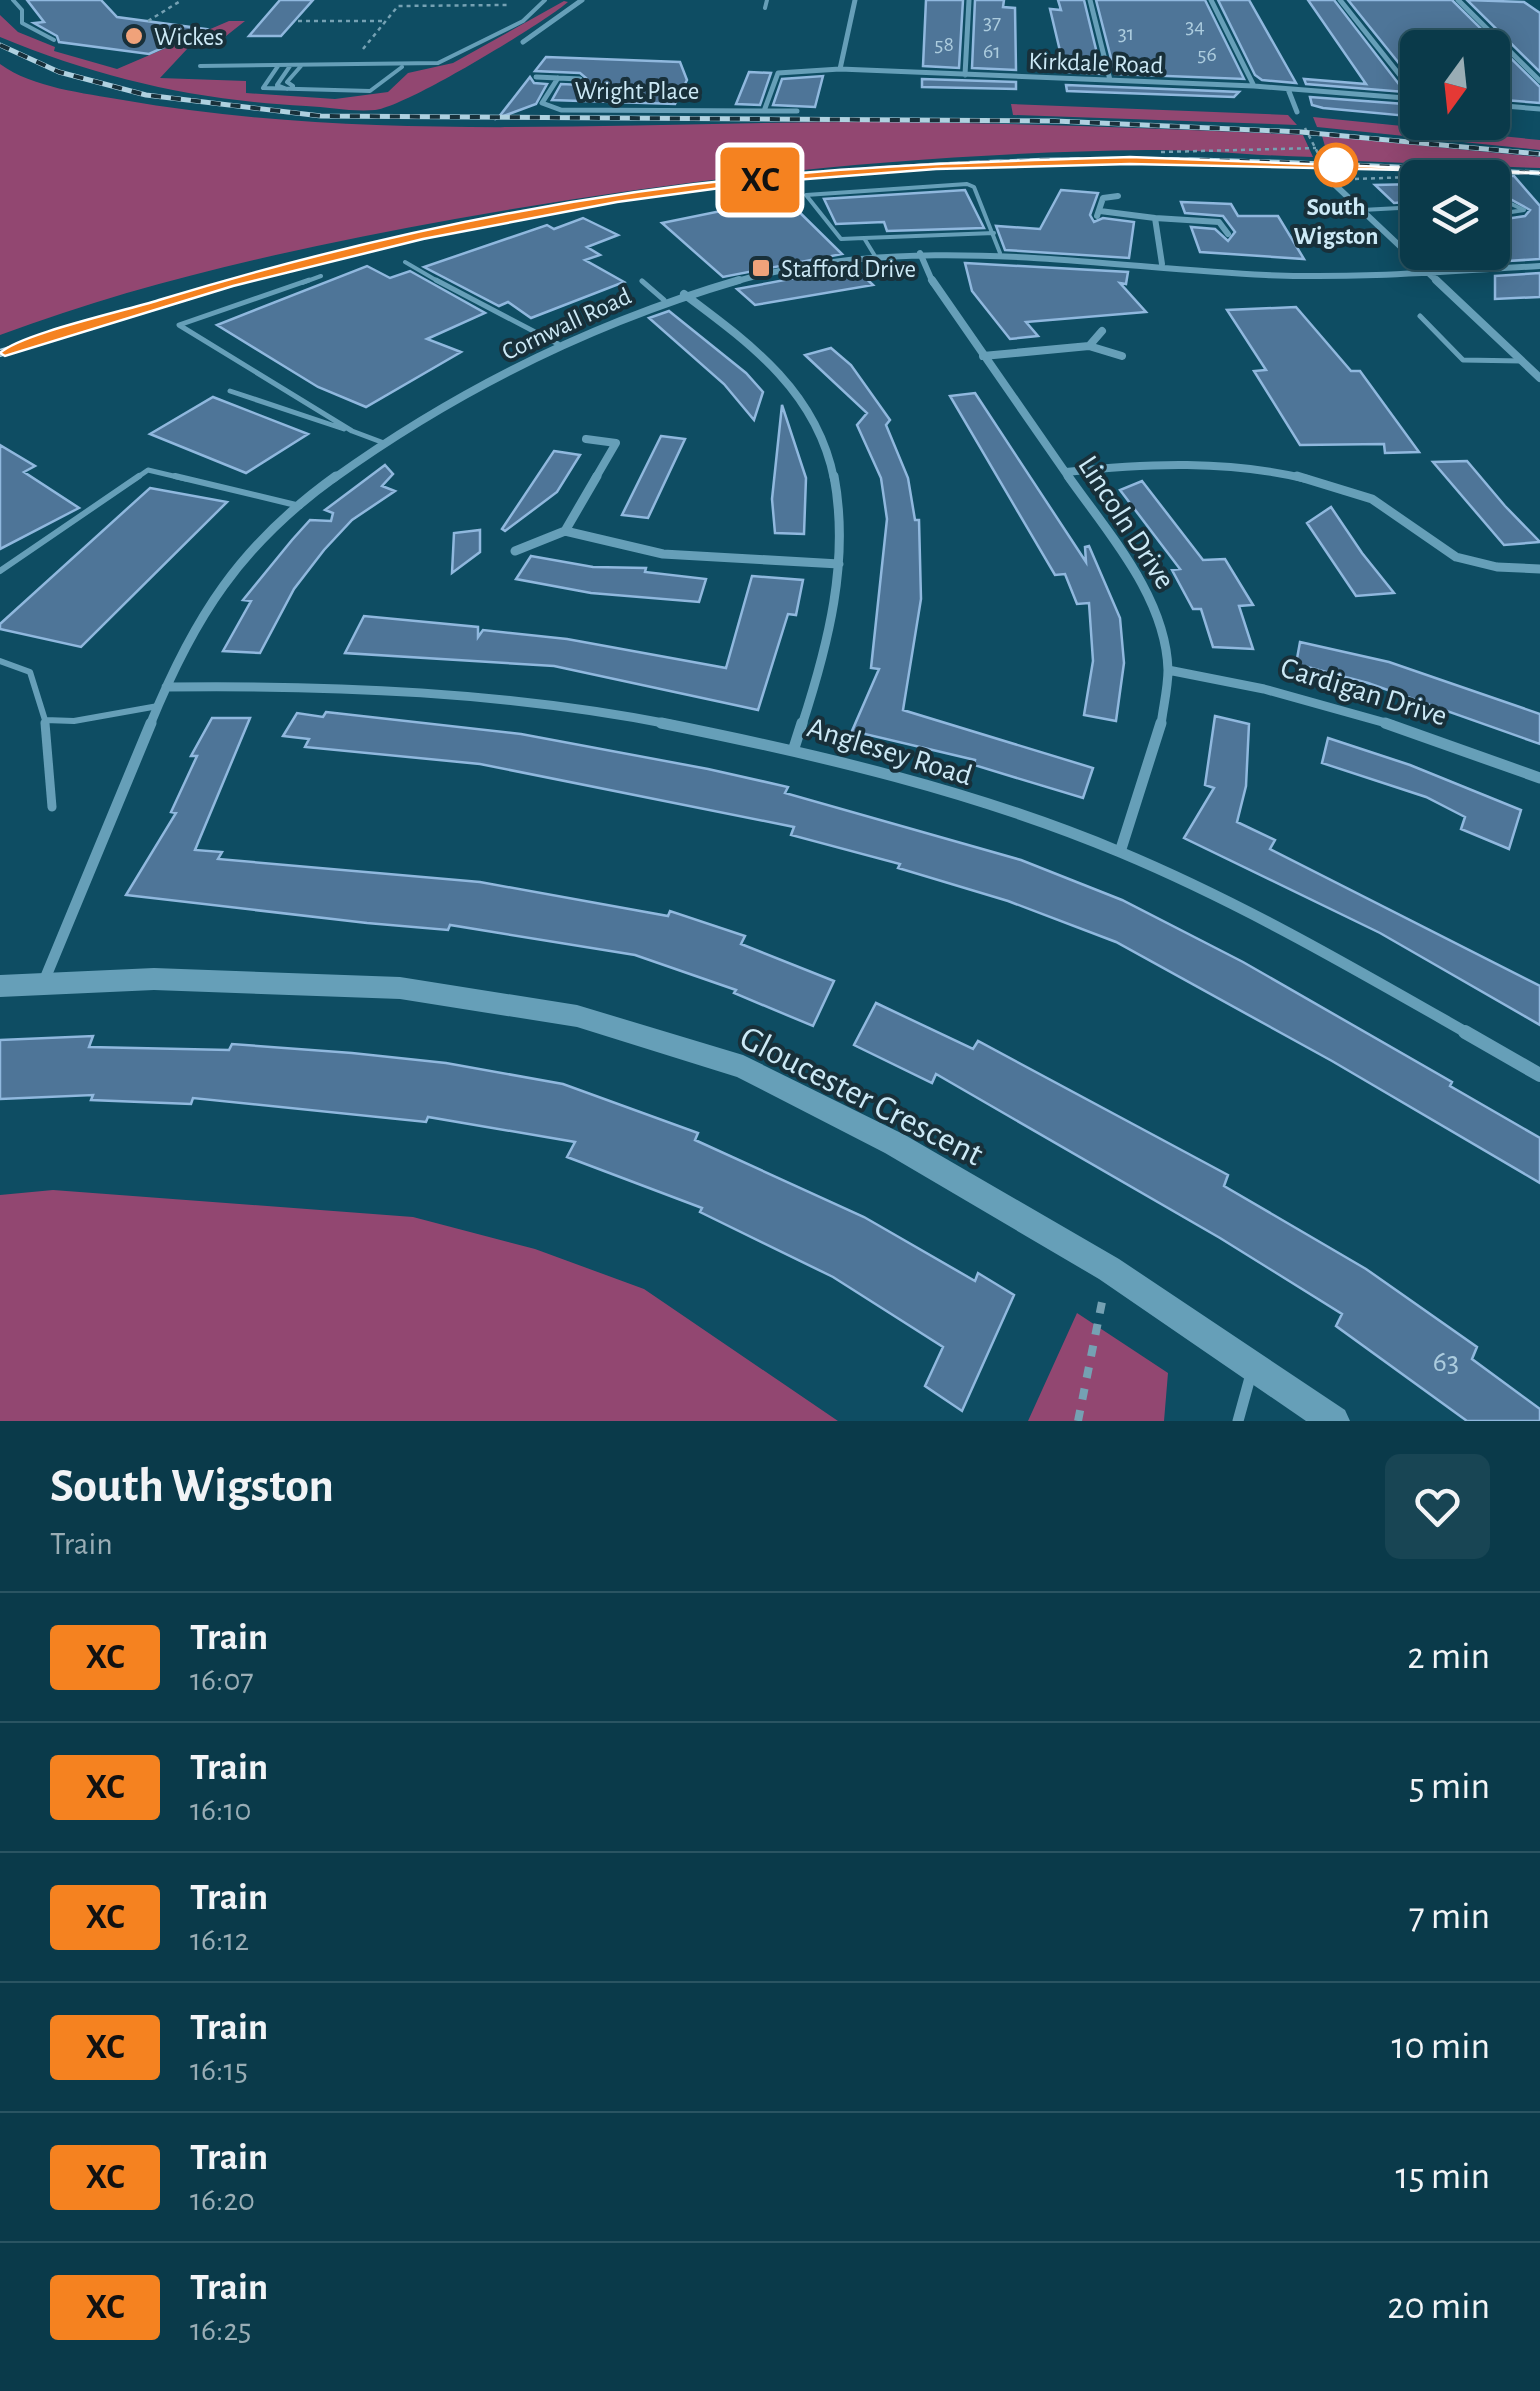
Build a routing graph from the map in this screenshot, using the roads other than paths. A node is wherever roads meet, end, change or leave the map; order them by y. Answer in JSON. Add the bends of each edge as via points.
{"nodes":[{"id":1,"x":13,"y":0,"type":"edge"},
{"id":2,"x":545,"y":0,"type":"edge"},
{"id":3,"x":582,"y":0,"type":"edge"},
{"id":4,"x":767,"y":0,"type":"edge"},
{"id":5,"x":855,"y":0,"type":"edge"},
{"id":6,"x":969,"y":0,"type":"edge"},
{"id":7,"x":1090,"y":0,"type":"edge"},
{"id":8,"x":1210,"y":0,"type":"edge"},
{"id":9,"x":1340,"y":0,"type":"edge"},
{"id":10,"x":1458,"y":0,"type":"edge"},
{"id":11,"x":764,"y":8,"type":"dead end"},
{"id":12,"x":54,"y":40,"type":"dead end"},
{"id":13,"x":522,"y":42,"type":"dead end"},
{"id":14,"x":412,"y":65,"type":"junction"},
{"id":15,"x":200,"y":66,"type":"dead end"},
{"id":16,"x":278,"y":66,"type":"junction"},
{"id":17,"x":290,"y":66,"type":"junction"},
{"id":18,"x":300,"y":66,"type":"junction"},
{"id":19,"x":385,"y":66,"type":"junction"},
{"id":20,"x":840,"y":69,"type":"junction"},
{"id":21,"x":396,"y":70,"type":"junction"},
{"id":22,"x":965,"y":75,"type":"junction"},
{"id":23,"x":1400,"y":76,"type":"edge"},
{"id":24,"x":536,"y":77,"type":"dead end"},
{"id":25,"x":558,"y":78,"type":"junction"},
{"id":26,"x":580,"y":79,"type":"dead end"},
{"id":27,"x":1110,"y":80,"type":"junction"},
{"id":28,"x":1540,"y":81,"type":"edge"},
{"id":29,"x":1254,"y":86,"type":"junction"},
{"id":30,"x":1288,"y":88,"type":"junction"},
{"id":31,"x":320,"y":90,"type":"junction"},
{"id":32,"x":1400,"y":97,"type":"edge"},
{"id":33,"x":1510,"y":106,"type":"edge"},
{"id":34,"x":1540,"y":109,"type":"edge"},
{"id":35,"x":764,"y":110,"type":"junction"},
{"id":36,"x":797,"y":111,"type":"dead end"},
{"id":37,"x":1298,"y":112,"type":"dead end"},
{"id":38,"x":1333,"y":183,"type":"dead end"},
{"id":39,"x":1118,"y":196,"type":"dead end"},
{"id":40,"x":1510,"y":203,"type":"edge"},
{"id":41,"x":1400,"y":208,"type":"edge"},
{"id":42,"x":1362,"y":210,"type":"junction"},
{"id":43,"x":1510,"y":212,"type":"edge"},
{"id":44,"x":1154,"y":218,"type":"junction"},
{"id":45,"x":994,"y":233,"type":"junction"},
{"id":46,"x":1228,"y":234,"type":"dead end"},
{"id":47,"x":864,"y":238,"type":"junction"},
{"id":48,"x":920,"y":252,"type":"junction"},
{"id":49,"x":1000,"y":253,"type":"junction"},
{"id":50,"x":875,"y":256,"type":"junction"},
{"id":51,"x":405,"y":262,"type":"dead end"},
{"id":52,"x":1162,"y":264,"type":"junction"},
{"id":53,"x":1540,"y":266,"type":"edge"},
{"id":54,"x":1428,"y":272,"type":"junction"},
{"id":55,"x":321,"y":276,"type":"dead end"},
{"id":56,"x":642,"y":282,"type":"dead end"},
{"id":57,"x":684,"y":294,"type":"junction"},
{"id":58,"x":664,"y":300,"type":"junction"},
{"id":59,"x":1420,"y":316,"type":"dead end"},
{"id":60,"x":1102,"y":331,"type":"dead end"},
{"id":61,"x":558,"y":344,"type":"junction"},
{"id":62,"x":1089,"y":346,"type":"junction"},
{"id":63,"x":983,"y":356,"type":"junction"},
{"id":64,"x":1122,"y":356,"type":"dead end"},
{"id":65,"x":1522,"y":361,"type":"junction"},
{"id":66,"x":1540,"y":378,"type":"edge"},
{"id":67,"x":230,"y":391,"type":"dead end"},
{"id":68,"x":352,"y":431,"type":"junction"},
{"id":69,"x":586,"y":440,"type":"dead end"},
{"id":70,"x":384,"y":444,"type":"junction"},
{"id":71,"x":1066,"y":472,"type":"junction"},
{"id":72,"x":300,"y":506,"type":"junction"},
{"id":73,"x":566,"y":532,"type":"junction"},
{"id":74,"x":515,"y":551,"type":"dead end"},
{"id":75,"x":838,"y":564,"type":"junction"},
{"id":76,"x":1540,"y":569,"type":"edge"},
{"id":77,"x":0,"y":570,"type":"edge"},
{"id":78,"x":0,"y":662,"type":"edge"},
{"id":79,"x":1168,"y":670,"type":"junction"},
{"id":80,"x":166,"y":687,"type":"junction"},
{"id":81,"x":158,"y":706,"type":"junction"},
{"id":82,"x":44,"y":720,"type":"junction"},
{"id":83,"x":794,"y":748,"type":"junction"},
{"id":84,"x":1540,"y":778,"type":"edge"},
{"id":85,"x":52,"y":807,"type":"dead end"},
{"id":86,"x":1120,"y":852,"type":"junction"},
{"id":87,"x":44,"y":981,"type":"junction"},
{"id":88,"x":0,"y":986,"type":"edge"},
{"id":89,"x":1540,"y":1075,"type":"edge"},
{"id":90,"x":1254,"y":1365,"type":"junction"},
{"id":91,"x":1238,"y":1421,"type":"edge"},
{"id":92,"x":1334,"y":1421,"type":"edge"}],
"edges":[{"from":1,"to":12,"type":"lane","via":[[22,24]]},
{"from":2,"to":14,"type":"lane","via":[[533,15],[456,58]]},
{"from":3,"to":13,"type":"street"},
{"from":4,"to":11,"type":"lane"},
{"from":5,"to":20,"type":"street"},
{"from":6,"to":22,"type":"street"},
{"from":7,"to":27,"type":"street"},
{"from":8,"to":29,"type":"street"},
{"from":9,"to":23,"type":"street"},
{"from":10,"to":28,"type":"street"},
{"from":14,"to":19,"type":"lane"},
{"from":14,"to":21,"type":"lane"},
{"from":15,"to":16,"type":"lane"},
{"from":16,"to":17,"type":"lane"},
{"from":16,"to":31,"type":"lane","via":[[264,88]]},
{"from":17,"to":18,"type":"lane"},
{"from":17,"to":31,"type":"lane","via":[[278,80],[280,88]]},
{"from":18,"to":19,"type":"lane"},
{"from":18,"to":31,"type":"lane","via":[[289,86]]},
{"from":19,"to":21,"type":"lane"},
{"from":20,"to":22,"type":"street","name":"Kirkdale Road"},
{"from":20,"to":35,"type":"street","name":"Kirkdale Road","via":[[775,76]]},
{"from":21,"to":31,"type":"lane","via":[[378,89]]},
{"from":22,"to":27,"type":"street","name":"Kirkdale Road"},
{"from":24,"to":25,"type":"street"},
{"from":25,"to":26,"type":"street"},
{"from":25,"to":35,"type":"street","name":"Wright Place","via":[[543,100],[551,109]]},
{"from":27,"to":29,"type":"street","name":"Kirkdale Road"},
{"from":29,"to":30,"type":"street","name":"Kirkdale Road"},
{"from":30,"to":32,"type":"street","name":"Kirkdale Road"},
{"from":30,"to":37,"type":"street"},
{"from":33,"to":34,"type":"street"},
{"from":35,"to":36,"type":"street","name":"Wright Place"},
{"from":38,"to":42,"type":"street"},
{"from":39,"to":44,"type":"street","via":[[1103,198],[1098,214]]},
{"from":40,"to":43,"type":"lane","via":[[1524,210]]},
{"from":41,"to":42,"type":"lane"},
{"from":42,"to":54,"type":"street"},
{"from":44,"to":46,"type":"street","via":[[1219,222]]},
{"from":44,"to":52,"type":"street"},
{"from":45,"to":47,"type":"lane"},
{"from":45,"to":47,"type":"lane","via":[[967,184],[806,195],[841,239]]},
{"from":45,"to":49,"type":"lane"},
{"from":47,"to":50,"type":"lane"},
{"from":48,"to":49,"type":"street","name":"Cornwall Road"},
{"from":48,"to":50,"type":"street","name":"Cornwall Road"},
{"from":48,"to":63,"type":"street","name":"Lincoln Drive","via":[[937,292]]},
{"from":49,"to":52,"type":"street","name":"Cornwall Road"},
{"from":50,"to":57,"type":"street","name":"Cornwall Road"},
{"from":51,"to":61,"type":"lane"},
{"from":52,"to":54,"type":"street","name":"Cornwall Road","via":[[1268,274]]},
{"from":53,"to":54,"type":"street","name":"Cornwall Road"},
{"from":54,"to":65,"type":"street"},
{"from":55,"to":68,"type":"lane","via":[[178,324]]},
{"from":56,"to":58,"type":"lane"},
{"from":57,"to":58,"type":"street","name":"Cornwall Road"},
{"from":57,"to":75,"type":"street","via":[[779,370],[821,430],[837,481]]},
{"from":58,"to":61,"type":"street","name":"Cornwall Road"},
{"from":59,"to":65,"type":"lane","via":[[1463,360]]},
{"from":60,"to":62,"type":"street"},
{"from":61,"to":70,"type":"street","name":"Cornwall Road"},
{"from":62,"to":63,"type":"street"},
{"from":62,"to":64,"type":"street"},
{"from":63,"to":71,"type":"street","name":"Lincoln Drive"},
{"from":65,"to":66,"type":"street"},
{"from":67,"to":68,"type":"lane"},
{"from":68,"to":70,"type":"lane"},
{"from":69,"to":73,"type":"street","via":[[616,443]]},
{"from":70,"to":72,"type":"street","name":"Cornwall Road"},
{"from":71,"to":76,"type":"street","via":[[1228,466],[1288,476],[1365,496],[1458,558]]},
{"from":71,"to":79,"type":"street","name":"Lincoln Drive","via":[[1158,617]]},
{"from":72,"to":77,"type":"lane","via":[[148,470]]},
{"from":72,"to":80,"type":"street","name":"Cornwall Road","via":[[234,570],[202,612]]},
{"from":73,"to":74,"type":"street"},
{"from":73,"to":75,"type":"street","via":[[699,555]]},
{"from":75,"to":83,"type":"street","via":[[828,639]]},
{"from":78,"to":82,"type":"lane","via":[[30,672]]},
{"from":79,"to":84,"type":"street","name":"Cardigan Drive","via":[[1248,682],[1386,720]]},
{"from":79,"to":86,"type":"street","name":"Lincoln Drive","via":[[1160,732]]},
{"from":80,"to":81,"type":"street","name":"Cornwall Road"},
{"from":80,"to":83,"type":"street","name":"Anglesey Road","via":[[442,690],[581,706]]},
{"from":81,"to":82,"type":"lane","via":[[65,724]]},
{"from":81,"to":87,"type":"street","name":"Cornwall Road"},
{"from":82,"to":85,"type":"lane"},
{"from":83,"to":86,"type":"street","name":"Anglesey Road"},
{"from":86,"to":89,"type":"street","name":"Anglesey Road","via":[[1300,940]]},
{"from":87,"to":88,"type":"street","name":"Gloucester Crescent"},
{"from":87,"to":90,"type":"street","name":"Gloucester Crescent","via":[[154,978],[400,988],[577,1016],[743,1067],[894,1144]]},
{"from":90,"to":91,"type":"lane"},
{"from":90,"to":92,"type":"street","name":"Gloucester Crescent"}]}
